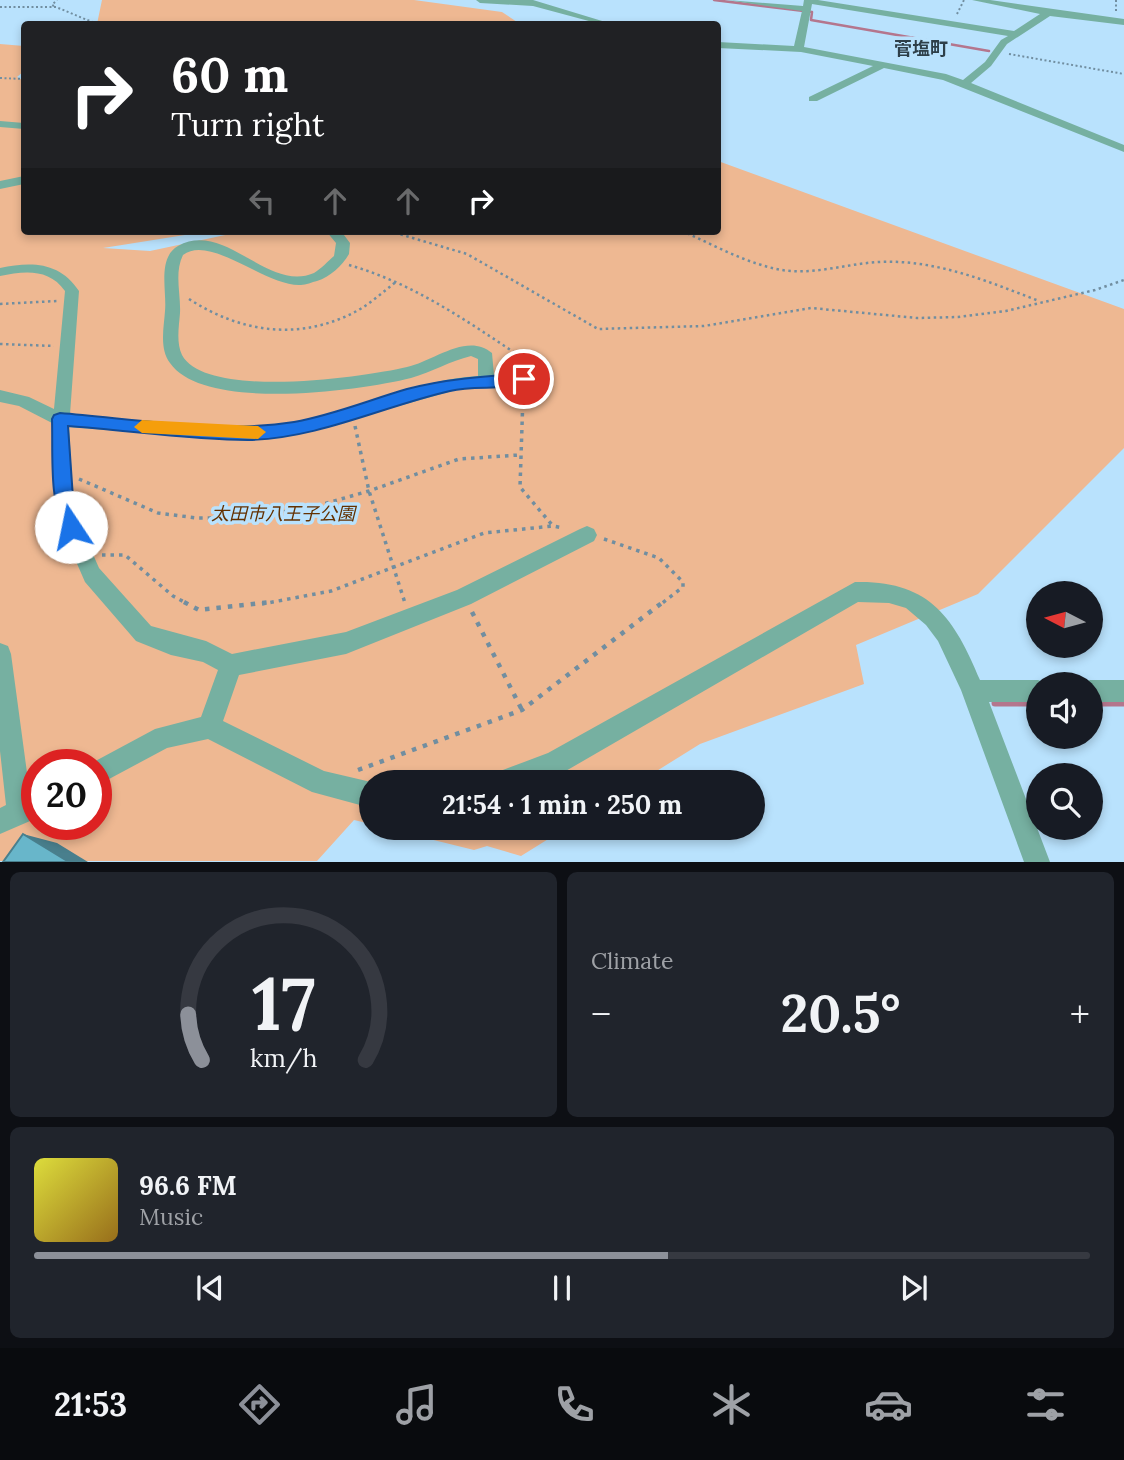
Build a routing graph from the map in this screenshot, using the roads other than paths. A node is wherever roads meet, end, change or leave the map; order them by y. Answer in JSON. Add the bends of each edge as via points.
{"nodes":[{"id":1,"x":480,"y":0,"type":"edge"},
{"id":2,"x":731,"y":0,"type":"edge"},
{"id":3,"x":976,"y":0,"type":"edge"},
{"id":4,"x":534,"y":1,"type":"edge"},
{"id":5,"x":808,"y":3,"type":"edge"},
{"id":6,"x":1048,"y":13,"type":"junction"},
{"id":7,"x":598,"y":21,"type":"edge"},
{"id":8,"x":1124,"y":22,"type":"edge"},
{"id":9,"x":1015,"y":34,"type":"junction"},
{"id":10,"x":721,"y":45,"type":"edge"},
{"id":11,"x":801,"y":50,"type":"junction"},
{"id":12,"x":883,"y":65,"type":"junction"},
{"id":13,"x":964,"y":84,"type":"junction"},
{"id":14,"x":813,"y":99,"type":"dead end"},
{"id":15,"x":0,"y":124,"type":"edge"},
{"id":16,"x":21,"y":126,"type":"edge"},
{"id":17,"x":1124,"y":149,"type":"edge"},
{"id":18,"x":21,"y":181,"type":"edge"},
{"id":19,"x":0,"y":185,"type":"edge"},
{"id":20,"x":337,"y":235,"type":"edge"},
{"id":21,"x":0,"y":272,"type":"edge"},
{"id":22,"x":524,"y":379,"type":"road end"},
{"id":23,"x":486,"y":381,"type":"junction"},
{"id":24,"x":0,"y":396,"type":"edge"},
{"id":25,"x":60,"y":419,"type":"junction"},
{"id":26,"x":587,"y":535,"type":"dead end"},
{"id":27,"x":0,"y":654,"type":"edge"},
{"id":28,"x":231,"y":665,"type":"junction"},
{"id":29,"x":972,"y":691,"type":"junction"},
{"id":30,"x":1026,"y":691,"type":"edge"},
{"id":31,"x":1103,"y":691,"type":"edge"},
{"id":32,"x":1124,"y":691,"type":"edge"},
{"id":33,"x":209,"y":727,"type":"junction"},
{"id":34,"x":112,"y":765,"type":"edge"},
{"id":35,"x":538,"y":770,"type":"edge"},
{"id":36,"x":359,"y":792,"type":"edge"},
{"id":37,"x":19,"y":813,"type":"edge"},
{"id":38,"x":1037,"y":862,"type":"edge"}],
"edges":[{"from":1,"to":4,"type":"street"},
{"from":2,"to":5,"type":"street"},
{"from":3,"to":6,"type":"street"},
{"from":4,"to":7,"type":"street"},
{"from":5,"to":9,"type":"street"},
{"from":5,"to":11,"type":"street","via":[[798,45]]},
{"from":6,"to":8,"type":"street"},
{"from":6,"to":9,"type":"street"},
{"from":9,"to":13,"type":"street"},
{"from":10,"to":11,"type":"street"},
{"from":11,"to":12,"type":"street"},
{"from":12,"to":13,"type":"street"},
{"from":12,"to":14,"type":"street"},
{"from":13,"to":17,"type":"street"},
{"from":15,"to":16,"type":"street"},
{"from":18,"to":19,"type":"street"},
{"from":20,"to":23,"type":"street","via":[[345,249],[340,257],[317,275],[300,280],[270,274],[204,244],[181,250],[171,270],[176,360],[201,381],[219,386],[279,387],[402,374],[471,350],[486,357]]},
{"from":21,"to":25,"type":"street","via":[[51,270],[65,278],[72,291]]},
{"from":22,"to":23,"type":"street"},
{"from":23,"to":25,"type":"street","via":[[408,395],[296,428],[249,433]]},
{"from":24,"to":25,"type":"street","via":[[23,401]]},
{"from":25,"to":28,"type":"street","via":[[64,498],[92,575],[144,634],[206,652]]},
{"from":26,"to":28,"type":"street","via":[[464,597],[346,643]]},
{"from":27,"to":37,"type":"street"},
{"from":28,"to":33,"type":"street"},
{"from":29,"to":30,"type":"street"},
{"from":29,"to":35,"type":"street","via":[[947,635],[920,605],[900,595],[855,592]]},
{"from":29,"to":38,"type":"street"},
{"from":31,"to":32,"type":"street"},
{"from":33,"to":34,"type":"street","via":[[163,737]]},
{"from":33,"to":36,"type":"street","via":[[321,783]]}]}
